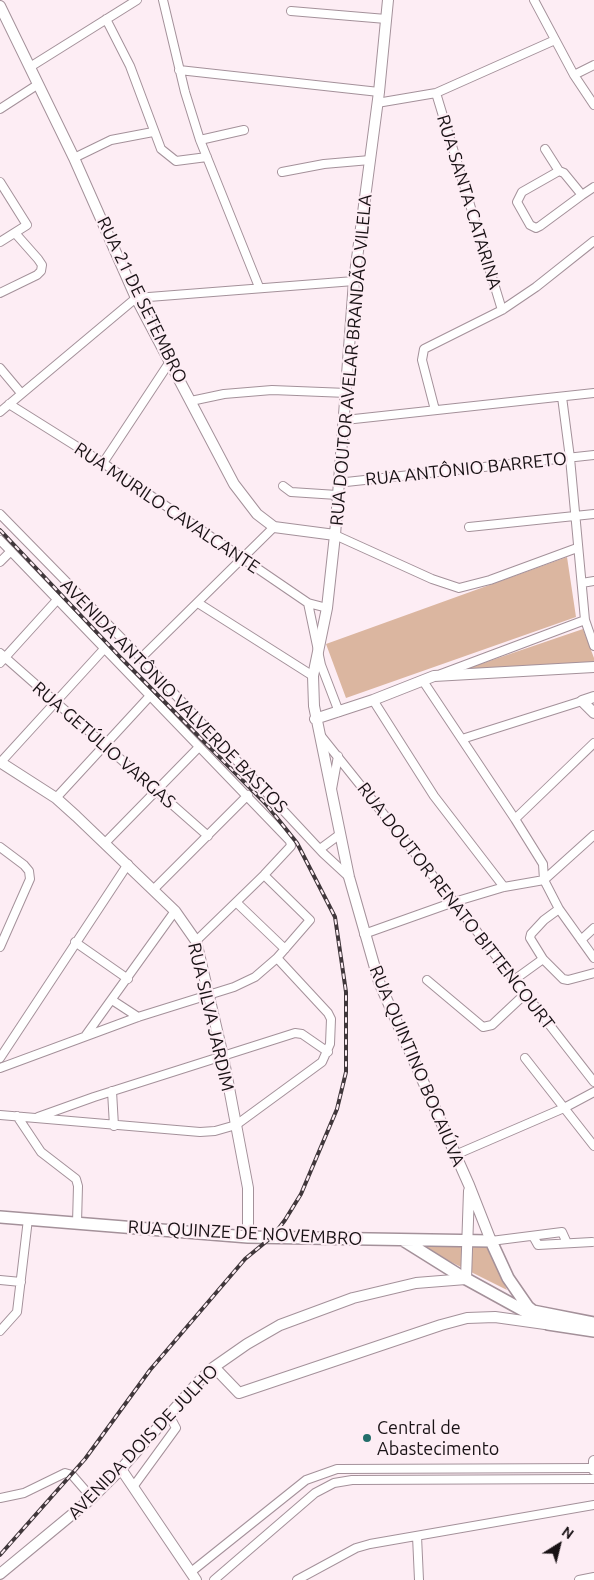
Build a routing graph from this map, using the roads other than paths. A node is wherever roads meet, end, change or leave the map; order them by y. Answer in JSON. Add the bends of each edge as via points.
{"nodes":[{"id":1,"x":137,"y":0,"type":"edge"},
{"id":2,"x":163,"y":0,"type":"edge"},
{"id":3,"x":388,"y":0,"type":"edge"},
{"id":4,"x":534,"y":0,"type":"edge"},
{"id":5,"x":0,"y":6,"type":"edge"},
{"id":6,"x":291,"y":11,"type":"dead end"},
{"id":7,"x":386,"y":18,"type":"junction"},
{"id":8,"x":106,"y":19,"type":"junction"},
{"id":9,"x":555,"y":40,"type":"junction"},
{"id":10,"x":594,"y":65,"type":"edge"},
{"id":11,"x":30,"y":67,"type":"junction"},
{"id":12,"x":180,"y":70,"type":"junction"},
{"id":13,"x":574,"y":75,"type":"junction"},
{"id":14,"x":37,"y":85,"type":"junction"},
{"id":15,"x":379,"y":92,"type":"junction"},
{"id":16,"x":436,"y":93,"type":"junction"},
{"id":17,"x":377,"y":103,"type":"junction"},
{"id":18,"x":594,"y":105,"type":"edge"},
{"id":19,"x":0,"y":109,"type":"edge"},
{"id":20,"x":244,"y":130,"type":"dead end"},
{"id":21,"x":153,"y":132,"type":"junction"},
{"id":22,"x":200,"y":140,"type":"junction"},
{"id":23,"x":545,"y":149,"type":"dead end"},
{"id":24,"x":207,"y":157,"type":"junction"},
{"id":25,"x":74,"y":158,"type":"junction"},
{"id":26,"x":370,"y":160,"type":"junction"},
{"id":27,"x":559,"y":171,"type":"junction"},
{"id":28,"x":282,"y":172,"type":"dead end"},
{"id":29,"x":0,"y":182,"type":"edge"},
{"id":30,"x":594,"y":186,"type":"edge"},
{"id":31,"x":582,"y":195,"type":"junction"},
{"id":32,"x":15,"y":234,"type":"junction"},
{"id":33,"x":594,"y":240,"type":"edge"},
{"id":34,"x":0,"y":242,"type":"edge"},
{"id":35,"x":354,"y":281,"type":"junction"},
{"id":36,"x":259,"y":287,"type":"junction"},
{"id":37,"x":0,"y":293,"type":"edge"},
{"id":38,"x":136,"y":298,"type":"junction"},
{"id":39,"x":502,"y":310,"type":"junction"},
{"id":40,"x":171,"y":360,"type":"junction"},
{"id":41,"x":0,"y":368,"type":"edge"},
{"id":42,"x":21,"y":393,"type":"junction"},
{"id":43,"x":347,"y":393,"type":"junction"},
{"id":44,"x":594,"y":393,"type":"edge"},
{"id":45,"x":562,"y":397,"type":"junction"},
{"id":46,"x":191,"y":401,"type":"junction"},
{"id":47,"x":9,"y":404,"type":"junction"},
{"id":48,"x":435,"y":410,"type":"junction"},
{"id":49,"x":0,"y":412,"type":"edge"},
{"id":50,"x":345,"y":420,"type":"junction"},
{"id":51,"x":594,"y":454,"type":"edge"},
{"id":52,"x":570,"y":458,"type":"junction"},
{"id":53,"x":103,"y":463,"type":"junction"},
{"id":54,"x":338,"y":483,"type":"junction"},
{"id":55,"x":283,"y":486,"type":"dead end"},
{"id":56,"x":337,"y":495,"type":"junction"},
{"id":57,"x":0,"y":514,"type":"edge"},
{"id":58,"x":594,"y":514,"type":"edge"},
{"id":59,"x":574,"y":516,"type":"junction"},
{"id":60,"x":274,"y":527,"type":"junction"},
{"id":61,"x":469,"y":527,"type":"dead end"},
{"id":62,"x":335,"y":535,"type":"junction"},
{"id":63,"x":0,"y":540,"type":"edge"},
{"id":64,"x":577,"y":548,"type":"junction"},
{"id":65,"x":11,"y":551,"type":"junction"},
{"id":66,"x":242,"y":559,"type":"junction"},
{"id":67,"x":0,"y":562,"type":"edge"},
{"id":68,"x":594,"y":582,"type":"edge"},
{"id":69,"x":582,"y":583,"type":"junction"},
{"id":70,"x":57,"y":600,"type":"junction"},
{"id":71,"x":198,"y":603,"type":"junction"},
{"id":72,"x":308,"y":603,"type":"junction"},
{"id":73,"x":327,"y":608,"type":"junction"},
{"id":74,"x":585,"y":620,"type":"junction"},
{"id":75,"x":594,"y":646,"type":"edge"},
{"id":76,"x":104,"y":649,"type":"junction"},
{"id":77,"x":318,"y":654,"type":"junction"},
{"id":78,"x":2,"y":658,"type":"edge"},
{"id":79,"x":141,"y":658,"type":"junction"},
{"id":80,"x":594,"y":667,"type":"edge"},
{"id":81,"x":313,"y":676,"type":"junction"},
{"id":82,"x":434,"y":676,"type":"junction"},
{"id":83,"x":422,"y":681,"type":"junction"},
{"id":84,"x":149,"y":697,"type":"junction"},
{"id":85,"x":594,"y":697,"type":"edge"},
{"id":86,"x":373,"y":700,"type":"junction"},
{"id":87,"x":582,"y":701,"type":"junction"},
{"id":88,"x":54,"y":702,"type":"junction"},
{"id":89,"x":339,"y":712,"type":"junction"},
{"id":90,"x":594,"y":713,"type":"edge"},
{"id":91,"x":315,"y":718,"type":"junction"},
{"id":92,"x":317,"y":730,"type":"junction"},
{"id":93,"x":462,"y":739,"type":"junction"},
{"id":94,"x":594,"y":742,"type":"edge"},
{"id":95,"x":105,"y":746,"type":"junction"},
{"id":96,"x":199,"y":747,"type":"junction"},
{"id":97,"x":338,"y":756,"type":"junction"},
{"id":98,"x":0,"y":762,"type":"edge"},
{"id":99,"x":157,"y":792,"type":"junction"},
{"id":100,"x":332,"y":793,"type":"junction"},
{"id":101,"x":248,"y":795,"type":"junction"},
{"id":102,"x":56,"y":798,"type":"junction"},
{"id":103,"x":515,"y":819,"type":"junction"},
{"id":104,"x":339,"y":835,"type":"junction"},
{"id":105,"x":594,"y":835,"type":"edge"},
{"id":106,"x":208,"y":836,"type":"junction"},
{"id":107,"x":105,"y":843,"type":"junction"},
{"id":108,"x":0,"y":847,"type":"edge"},
{"id":109,"x":320,"y":849,"type":"junction"},
{"id":110,"x":128,"y":864,"type":"junction"},
{"id":111,"x":264,"y":875,"type":"junction"},
{"id":112,"x":349,"y":877,"type":"junction"},
{"id":113,"x":544,"y":880,"type":"junction"},
{"id":114,"x":504,"y":887,"type":"junction"},
{"id":115,"x":154,"y":890,"type":"junction"},
{"id":116,"x":454,"y":902,"type":"junction"},
{"id":117,"x":236,"y":903,"type":"junction"},
{"id":118,"x":560,"y":909,"type":"junction"},
{"id":119,"x":175,"y":911,"type":"junction"},
{"id":120,"x":594,"y":928,"type":"edge"},
{"id":121,"x":364,"y":934,"type":"junction"},
{"id":122,"x":2,"y":936,"type":"edge"},
{"id":123,"x":581,"y":940,"type":"junction"},
{"id":124,"x":196,"y":941,"type":"junction"},
{"id":125,"x":75,"y":942,"type":"junction"},
{"id":126,"x":0,"y":947,"type":"edge"},
{"id":127,"x":285,"y":949,"type":"junction"},
{"id":128,"x":277,"y":958,"type":"junction"},
{"id":129,"x":543,"y":958,"type":"junction"},
{"id":130,"x":594,"y":958,"type":"edge"},
{"id":131,"x":594,"y":973,"type":"edge"},
{"id":132,"x":128,"y":978,"type":"junction"},
{"id":133,"x":427,"y":980,"type":"dead end"},
{"id":134,"x":514,"y":980,"type":"junction"},
{"id":135,"x":208,"y":994,"type":"junction"},
{"id":136,"x":525,"y":994,"type":"junction"},
{"id":137,"x":112,"y":1000,"type":"junction"},
{"id":138,"x":138,"y":1017,"type":"junction"},
{"id":139,"x":86,"y":1035,"type":"junction"},
{"id":140,"x":328,"y":1052,"type":"junction"},
{"id":141,"x":223,"y":1056,"type":"junction"},
{"id":142,"x":0,"y":1058,"type":"edge"},
{"id":143,"x":525,"y":1058,"type":"dead end"},
{"id":144,"x":0,"y":1068,"type":"edge"},
{"id":145,"x":594,"y":1082,"type":"edge"},
{"id":146,"x":112,"y":1091,"type":"junction"},
{"id":147,"x":593,"y":1092,"type":"edge"},
{"id":148,"x":564,"y":1108,"type":"junction"},
{"id":149,"x":0,"y":1115,"type":"edge"},
{"id":150,"x":17,"y":1116,"type":"junction"},
{"id":151,"x":36,"y":1118,"type":"junction"},
{"id":152,"x":114,"y":1126,"type":"junction"},
{"id":153,"x":236,"y":1126,"type":"junction"},
{"id":154,"x":594,"y":1146,"type":"edge"},
{"id":155,"x":455,"y":1155,"type":"junction"},
{"id":156,"x":468,"y":1185,"type":"junction"},
{"id":157,"x":0,"y":1217,"type":"edge"},
{"id":158,"x":28,"y":1218,"type":"junction"},
{"id":159,"x":77,"y":1223,"type":"junction"},
{"id":160,"x":533,"y":1236,"type":"junction"},
{"id":161,"x":248,"y":1237,"type":"junction"},
{"id":162,"x":403,"y":1240,"type":"junction"},
{"id":163,"x":468,"y":1240,"type":"junction"},
{"id":164,"x":491,"y":1241,"type":"junction"},
{"id":165,"x":592,"y":1242,"type":"dead end"},
{"id":166,"x":567,"y":1244,"type":"junction"},
{"id":167,"x":466,"y":1279,"type":"junction"},
{"id":168,"x":0,"y":1280,"type":"edge"},
{"id":169,"x":21,"y":1282,"type":"junction"},
{"id":170,"x":513,"y":1286,"type":"junction"},
{"id":171,"x":489,"y":1292,"type":"junction"},
{"id":172,"x":532,"y":1313,"type":"junction"},
{"id":173,"x":594,"y":1323,"type":"edge"},
{"id":174,"x":548,"y":1324,"type":"junction"},
{"id":175,"x":594,"y":1330,"type":"edge"},
{"id":176,"x":0,"y":1331,"type":"edge"},
{"id":177,"x":214,"y":1367,"type":"junction"},
{"id":178,"x":169,"y":1415,"type":"junction"},
{"id":179,"x":594,"y":1460,"type":"edge"},
{"id":180,"x":121,"y":1469,"type":"junction"},
{"id":181,"x":594,"y":1469,"type":"edge"},
{"id":182,"x":594,"y":1479,"type":"edge"},
{"id":183,"x":133,"y":1487,"type":"junction"},
{"id":184,"x":0,"y":1498,"type":"edge"},
{"id":185,"x":92,"y":1498,"type":"junction"},
{"id":186,"x":594,"y":1505,"type":"edge"},
{"id":187,"x":417,"y":1536,"type":"junction"},
{"id":188,"x":0,"y":1574,"type":"edge"},
{"id":189,"x":193,"y":1576,"type":"edge"},
{"id":190,"x":594,"y":1577,"type":"edge"},
{"id":191,"x":214,"y":1580,"type":"edge"},
{"id":192,"x":297,"y":1580,"type":"edge"},
{"id":193,"x":419,"y":1580,"type":"edge"},
{"id":194,"x":579,"y":1580,"type":"edge"}],
"edges":[{"from":1,"to":8,"type":"street"},
{"from":2,"to":12,"type":"street"},
{"from":3,"to":7,"type":"street","name":"RUA DOUTOR AVELAR BRANDÃO VILELA"},
{"from":4,"to":9,"type":"street"},
{"from":5,"to":11,"type":"street","name":"RUA 21 DE SETEMBRO"},
{"from":6,"to":7,"type":"street"},
{"from":7,"to":15,"type":"street","name":"RUA DOUTOR AVELAR BRANDÃO VILELA"},
{"from":8,"to":11,"type":"street"},
{"from":8,"to":21,"type":"street","via":[[130,66]]},
{"from":9,"to":13,"type":"street"},
{"from":9,"to":16,"type":"street"},
{"from":10,"to":13,"type":"street"},
{"from":11,"to":14,"type":"street","name":"RUA 21 DE SETEMBRO"},
{"from":12,"to":15,"type":"street"},
{"from":12,"to":22,"type":"street"},
{"from":13,"to":18,"type":"street"},
{"from":14,"to":19,"type":"street"},
{"from":14,"to":25,"type":"street","name":"RUA 21 DE SETEMBRO"},
{"from":15,"to":17,"type":"street","name":"RUA DOUTOR AVELAR BRANDÃO VILELA"},
{"from":16,"to":17,"type":"street"},
{"from":16,"to":39,"type":"street","name":"RUA SANTA CATARINA"},
{"from":17,"to":26,"type":"street","name":"RUA DOUTOR AVELAR BRANDÃO VILELA"},
{"from":20,"to":22,"type":"street"},
{"from":21,"to":24,"type":"street","via":[[161,149],[171,159],[181,161]]},
{"from":21,"to":25,"type":"street","via":[[111,140]]},
{"from":22,"to":24,"type":"street"},
{"from":23,"to":27,"type":"street"},
{"from":24,"to":36,"type":"street"},
{"from":25,"to":38,"type":"street","name":"RUA 21 DE SETEMBRO"},
{"from":26,"to":28,"type":"street"},
{"from":26,"to":35,"type":"street","name":"RUA DOUTOR AVELAR BRANDÃO VILELA"},
{"from":27,"to":31,"type":"street"},
{"from":27,"to":31,"type":"street","via":[[520,195],[517,202],[530,225],[540,226]]},
{"from":29,"to":32,"type":"street","via":[[27,225]]},
{"from":30,"to":31,"type":"street"},
{"from":32,"to":34,"type":"street"},
{"from":32,"to":37,"type":"street","via":[[38,259],[41,271]]},
{"from":33,"to":39,"type":"street"},
{"from":35,"to":36,"type":"street"},
{"from":35,"to":43,"type":"street","name":"RUA DOUTOR AVELAR BRANDÃO VILELA"},
{"from":36,"to":38,"type":"street"},
{"from":38,"to":40,"type":"street","name":"RUA 21 DE SETEMBRO"},
{"from":38,"to":42,"type":"street"},
{"from":39,"to":48,"type":"street","via":[[427,346],[422,352]]},
{"from":40,"to":46,"type":"street","name":"RUA 21 DE SETEMBRO"},
{"from":40,"to":53,"type":"street"},
{"from":41,"to":42,"type":"street"},
{"from":42,"to":47,"type":"street"},
{"from":43,"to":46,"type":"street","via":[[272,390]]},
{"from":43,"to":50,"type":"street","name":"RUA DOUTOR AVELAR BRANDÃO VILELA"},
{"from":44,"to":45,"type":"street"},
{"from":45,"to":48,"type":"street"},
{"from":45,"to":52,"type":"street"},
{"from":46,"to":60,"type":"street","name":"RUA 21 DE SETEMBRO","via":[[234,484],[257,514]]},
{"from":47,"to":49,"type":"street"},
{"from":47,"to":53,"type":"street","name":"RUA MURILO CAVALCANTE"},
{"from":48,"to":50,"type":"street"},
{"from":50,"to":54,"type":"street","name":"RUA DOUTOR AVELAR BRANDÃO VILELA"},
{"from":51,"to":52,"type":"street","name":"RUA ANTÔNIO BARRETO"},
{"from":52,"to":54,"type":"street","name":"RUA ANTÔNIO BARRETO"},
{"from":52,"to":59,"type":"street"},
{"from":53,"to":66,"type":"street","name":"RUA MURILO CAVALCANTE"},
{"from":54,"to":56,"type":"street","name":"RUA DOUTOR AVELAR BRANDÃO VILELA"},
{"from":55,"to":56,"type":"street","via":[[291,492]]},
{"from":56,"to":62,"type":"street","name":"RUA DOUTOR AVELAR BRANDÃO VILELA"},
{"from":57,"to":79,"type":"street","name":"AVENIDA ANTÔNIO VALVERDE BASTOS"},
{"from":58,"to":59,"type":"street"},
{"from":59,"to":61,"type":"street"},
{"from":59,"to":64,"type":"street"},
{"from":60,"to":62,"type":"street"},
{"from":60,"to":66,"type":"street"},
{"from":62,"to":64,"type":"street","via":[[459,588]]},
{"from":62,"to":73,"type":"street","name":"RUA DOUTOR AVELAR BRANDÃO VILELA"},
{"from":63,"to":65,"type":"street","name":"AVENIDA ANTÔNIO VALVERDE BASTOS"},
{"from":64,"to":69,"type":"street"},
{"from":65,"to":67,"type":"street"},
{"from":65,"to":70,"type":"street","name":"AVENIDA ANTÔNIO VALVERDE BASTOS"},
{"from":66,"to":71,"type":"street"},
{"from":66,"to":72,"type":"street","name":"RUA MURILO CAVALCANTE"},
{"from":68,"to":69,"type":"street"},
{"from":69,"to":74,"type":"street"},
{"from":70,"to":76,"type":"street","name":"AVENIDA ANTÔNIO VALVERDE BASTOS"},
{"from":70,"to":78,"type":"street"},
{"from":71,"to":79,"type":"street"},
{"from":71,"to":81,"type":"street"},
{"from":72,"to":73,"type":"street","name":"RUA MURILO CAVALCANTE"},
{"from":72,"to":77,"type":"street"},
{"from":73,"to":77,"type":"street","name":"RUA DOUTOR AVELAR BRANDÃO VILELA"},
{"from":74,"to":75,"type":"street"},
{"from":74,"to":82,"type":"street"},
{"from":76,"to":84,"type":"street","name":"AVENIDA ANTÔNIO VALVERDE BASTOS"},
{"from":76,"to":88,"type":"street"},
{"from":77,"to":81,"type":"street","name":"RUA DOUTOR AVELAR BRANDÃO VILELA"},
{"from":77,"to":89,"type":"street"},
{"from":78,"to":88,"type":"street","name":"RUA GETÚLIO VARGAS"},
{"from":79,"to":109,"type":"street","name":"AVENIDA ANTÔNIO VALVERDE BASTOS"},
{"from":80,"to":82,"type":"street"},
{"from":81,"to":91,"type":"street","name":"RUA DOUTOR AVELAR BRANDÃO VILELA"},
{"from":82,"to":83,"type":"street"},
{"from":83,"to":86,"type":"street"},
{"from":83,"to":93,"type":"street"},
{"from":84,"to":95,"type":"street"},
{"from":84,"to":96,"type":"street","name":"AVENIDA ANTÔNIO VALVERDE BASTOS"},
{"from":85,"to":87,"type":"street"},
{"from":86,"to":89,"type":"street"},
{"from":86,"to":114,"type":"street","via":[[434,796]]},
{"from":87,"to":90,"type":"street"},
{"from":87,"to":93,"type":"street"},
{"from":88,"to":95,"type":"street","name":"RUA GETÚLIO VARGAS"},
{"from":88,"to":98,"type":"street"},
{"from":89,"to":91,"type":"street"},
{"from":91,"to":92,"type":"street","name":"RUA QUINTINO BOCAIÚVA"},
{"from":92,"to":97,"type":"street","name":"RUA DOUTOR RENATO BITTENCOURT"},
{"from":92,"to":100,"type":"street","name":"RUA QUINTINO BOCAIÚVA"},
{"from":93,"to":103,"type":"street"},
{"from":94,"to":103,"type":"street"},
{"from":95,"to":99,"type":"street","name":"RUA GETÚLIO VARGAS"},
{"from":95,"to":102,"type":"street"},
{"from":96,"to":99,"type":"street"},
{"from":96,"to":101,"type":"street","name":"AVENIDA ANTÔNIO VALVERDE BASTOS"},
{"from":97,"to":100,"type":"street"},
{"from":97,"to":116,"type":"street","name":"RUA DOUTOR RENATO BITTENCOURT"},
{"from":98,"to":102,"type":"street","name":"RUA SILVA JARDIM"},
{"from":99,"to":106,"type":"street","name":"RUA GETÚLIO VARGAS"},
{"from":99,"to":107,"type":"street"},
{"from":100,"to":104,"type":"street","name":"RUA QUINTINO BOCAIÚVA"},
{"from":101,"to":106,"type":"street"},
{"from":101,"to":111,"type":"street","name":"AVENIDA ANTÔNIO VALVERDE BASTOS","via":[[290,841],[291,846]]},
{"from":102,"to":107,"type":"street","name":"RUA SILVA JARDIM"},
{"from":103,"to":113,"type":"street","via":[[543,864]]},
{"from":104,"to":109,"type":"street"},
{"from":104,"to":112,"type":"street","name":"RUA QUINTINO BOCAIÚVA"},
{"from":105,"to":113,"type":"street"},
{"from":106,"to":115,"type":"street"},
{"from":107,"to":110,"type":"street","name":"RUA SILVA JARDIM"},
{"from":108,"to":122,"type":"street","via":[[24,865],[30,879]]},
{"from":109,"to":112,"type":"street","name":"AVENIDA ANTÔNIO VALVERDE BASTOS"},
{"from":110,"to":115,"type":"street","name":"RUA SILVA JARDIM"},
{"from":110,"to":125,"type":"street"},
{"from":111,"to":117,"type":"street"},
{"from":111,"to":127,"type":"street","via":[[309,917],[309,923]]},
{"from":112,"to":121,"type":"street","name":"RUA QUINTINO BOCAIÚVA"},
{"from":113,"to":114,"type":"street"},
{"from":113,"to":118,"type":"street"},
{"from":114,"to":116,"type":"street"},
{"from":115,"to":119,"type":"street","name":"RUA SILVA JARDIM"},
{"from":116,"to":121,"type":"street"},
{"from":116,"to":134,"type":"street","name":"RUA DOUTOR RENATO BITTENCOURT"},
{"from":117,"to":124,"type":"street"},
{"from":117,"to":127,"type":"street"},
{"from":118,"to":123,"type":"street"},
{"from":118,"to":129,"type":"street","name":"RUA DOUTOR RENATO BITTENCOURT","via":[[544,920],[530,936]]},
{"from":119,"to":124,"type":"street","name":"RUA SILVA JARDIM"},
{"from":119,"to":132,"type":"street"},
{"from":120,"to":123,"type":"street"},
{"from":121,"to":155,"type":"street","name":"RUA QUINTINO BOCAIÚVA","via":[[379,982]]},
{"from":122,"to":126,"type":"street"},
{"from":123,"to":130,"type":"street"},
{"from":124,"to":135,"type":"street","name":"RUA SILVA JARDIM"},
{"from":125,"to":132,"type":"street"},
{"from":125,"to":142,"type":"street"},
{"from":127,"to":128,"type":"street"},
{"from":128,"to":135,"type":"street","via":[[245,983]]},
{"from":128,"to":140,"type":"street","via":[[328,1013],[331,1036]]},
{"from":129,"to":131,"type":"street","name":"RUA DOUTOR RENATO BITTENCOURT","via":[[565,980]]},
{"from":129,"to":134,"type":"street"},
{"from":132,"to":137,"type":"street"},
{"from":133,"to":136,"type":"street","via":[[483,1027],[492,1025]]},
{"from":134,"to":136,"type":"street","name":"RUA DOUTOR RENATO BITTENCOURT"},
{"from":135,"to":138,"type":"street"},
{"from":135,"to":141,"type":"street","name":"RUA SILVA JARDIM"},
{"from":136,"to":145,"type":"street","name":"RUA DOUTOR RENATO BITTENCOURT"},
{"from":137,"to":138,"type":"street"},
{"from":137,"to":139,"type":"street"},
{"from":138,"to":139,"type":"street"},
{"from":139,"to":144,"type":"street"},
{"from":140,"to":141,"type":"street","via":[[302,1034],[295,1033]]},
{"from":140,"to":153,"type":"street","via":[[322,1062]]},
{"from":141,"to":146,"type":"street"},
{"from":141,"to":153,"type":"street","name":"RUA SILVA JARDIM"},
{"from":143,"to":148,"type":"street"},
{"from":146,"to":151,"type":"street"},
{"from":146,"to":152,"type":"street"},
{"from":147,"to":148,"type":"street"},
{"from":148,"to":154,"type":"street"},
{"from":148,"to":155,"type":"street"},
{"from":149,"to":150,"type":"street"},
{"from":150,"to":151,"type":"street"},
{"from":150,"to":159,"type":"street","via":[[41,1152],[76,1179]]},
{"from":151,"to":152,"type":"street"},
{"from":152,"to":153,"type":"street","via":[[200,1132]]},
{"from":153,"to":161,"type":"street","name":"RUA SILVA JARDIM","via":[[248,1188]]},
{"from":155,"to":156,"type":"street","name":"RUA QUINTINO BOCAIÚVA"},
{"from":156,"to":163,"type":"street"},
{"from":156,"to":164,"type":"street","name":"RUA QUINTINO BOCAIÚVA"},
{"from":157,"to":158,"type":"main road","name":"RUA QUINZE DE NOVEMBRO"},
{"from":158,"to":159,"type":"main road","name":"RUA QUINZE DE NOVEMBRO"},
{"from":158,"to":169,"type":"street"},
{"from":159,"to":161,"type":"main road","name":"RUA QUINZE DE NOVEMBRO"},
{"from":160,"to":164,"type":"street"},
{"from":160,"to":166,"type":"street","via":[[537,1245]]},
{"from":160,"to":166,"type":"street","via":[[562,1232]]},
{"from":161,"to":162,"type":"main road","name":"RUA QUINZE DE NOVEMBRO"},
{"from":162,"to":163,"type":"main road","name":"RUA QUINZE DE NOVEMBRO"},
{"from":162,"to":167,"type":"main road"},
{"from":163,"to":164,"type":"main road","name":"RUA QUINZE DE NOVEMBRO"},
{"from":163,"to":167,"type":"street"},
{"from":164,"to":170,"type":"main road","name":"RUA QUINTINO BOCAIÚVA"},
{"from":165,"to":166,"type":"street"},
{"from":167,"to":171,"type":"main road"},
{"from":167,"to":177,"type":"street","name":"AVENIDA DOIS DE JULHO","via":[[379,1290],[315,1310],[280,1325]]},
{"from":168,"to":169,"type":"street"},
{"from":169,"to":176,"type":"street","via":[[16,1312]]},
{"from":170,"to":171,"type":"main road","via":[[507,1295]]},
{"from":170,"to":172,"type":"main road","name":"RUA QUINTINO BOCAIÚVA"},
{"from":171,"to":172,"type":"main road"},
{"from":172,"to":173,"type":"main road"},
{"from":172,"to":174,"type":"main road"},
{"from":174,"to":175,"type":"main road"},
{"from":174,"to":177,"type":"street","via":[[495,1317],[467,1318],[239,1393]]},
{"from":177,"to":178,"type":"street","name":"AVENIDA DOIS DE JULHO"},
{"from":178,"to":180,"type":"street","name":"AVENIDA DOIS DE JULHO"},
{"from":178,"to":183,"type":"street","via":[[176,1428]]},
{"from":179,"to":181,"type":"street"},
{"from":180,"to":183,"type":"street"},
{"from":180,"to":185,"type":"street","name":"AVENIDA DOIS DE JULHO"},
{"from":181,"to":189,"type":"street","via":[[337,1469],[306,1480]]},
{"from":182,"to":191,"type":"street","via":[[352,1480],[334,1483],[315,1493]]},
{"from":183,"to":189,"type":"street"},
{"from":184,"to":185,"type":"street","via":[[24,1493],[69,1473]]},
{"from":185,"to":188,"type":"street","name":"AVENIDA DOIS DE JULHO"},
{"from":186,"to":187,"type":"street"},
{"from":187,"to":192,"type":"street","via":[[356,1548]]},
{"from":187,"to":193,"type":"street"},
{"from":190,"to":194,"type":"street"}]}
